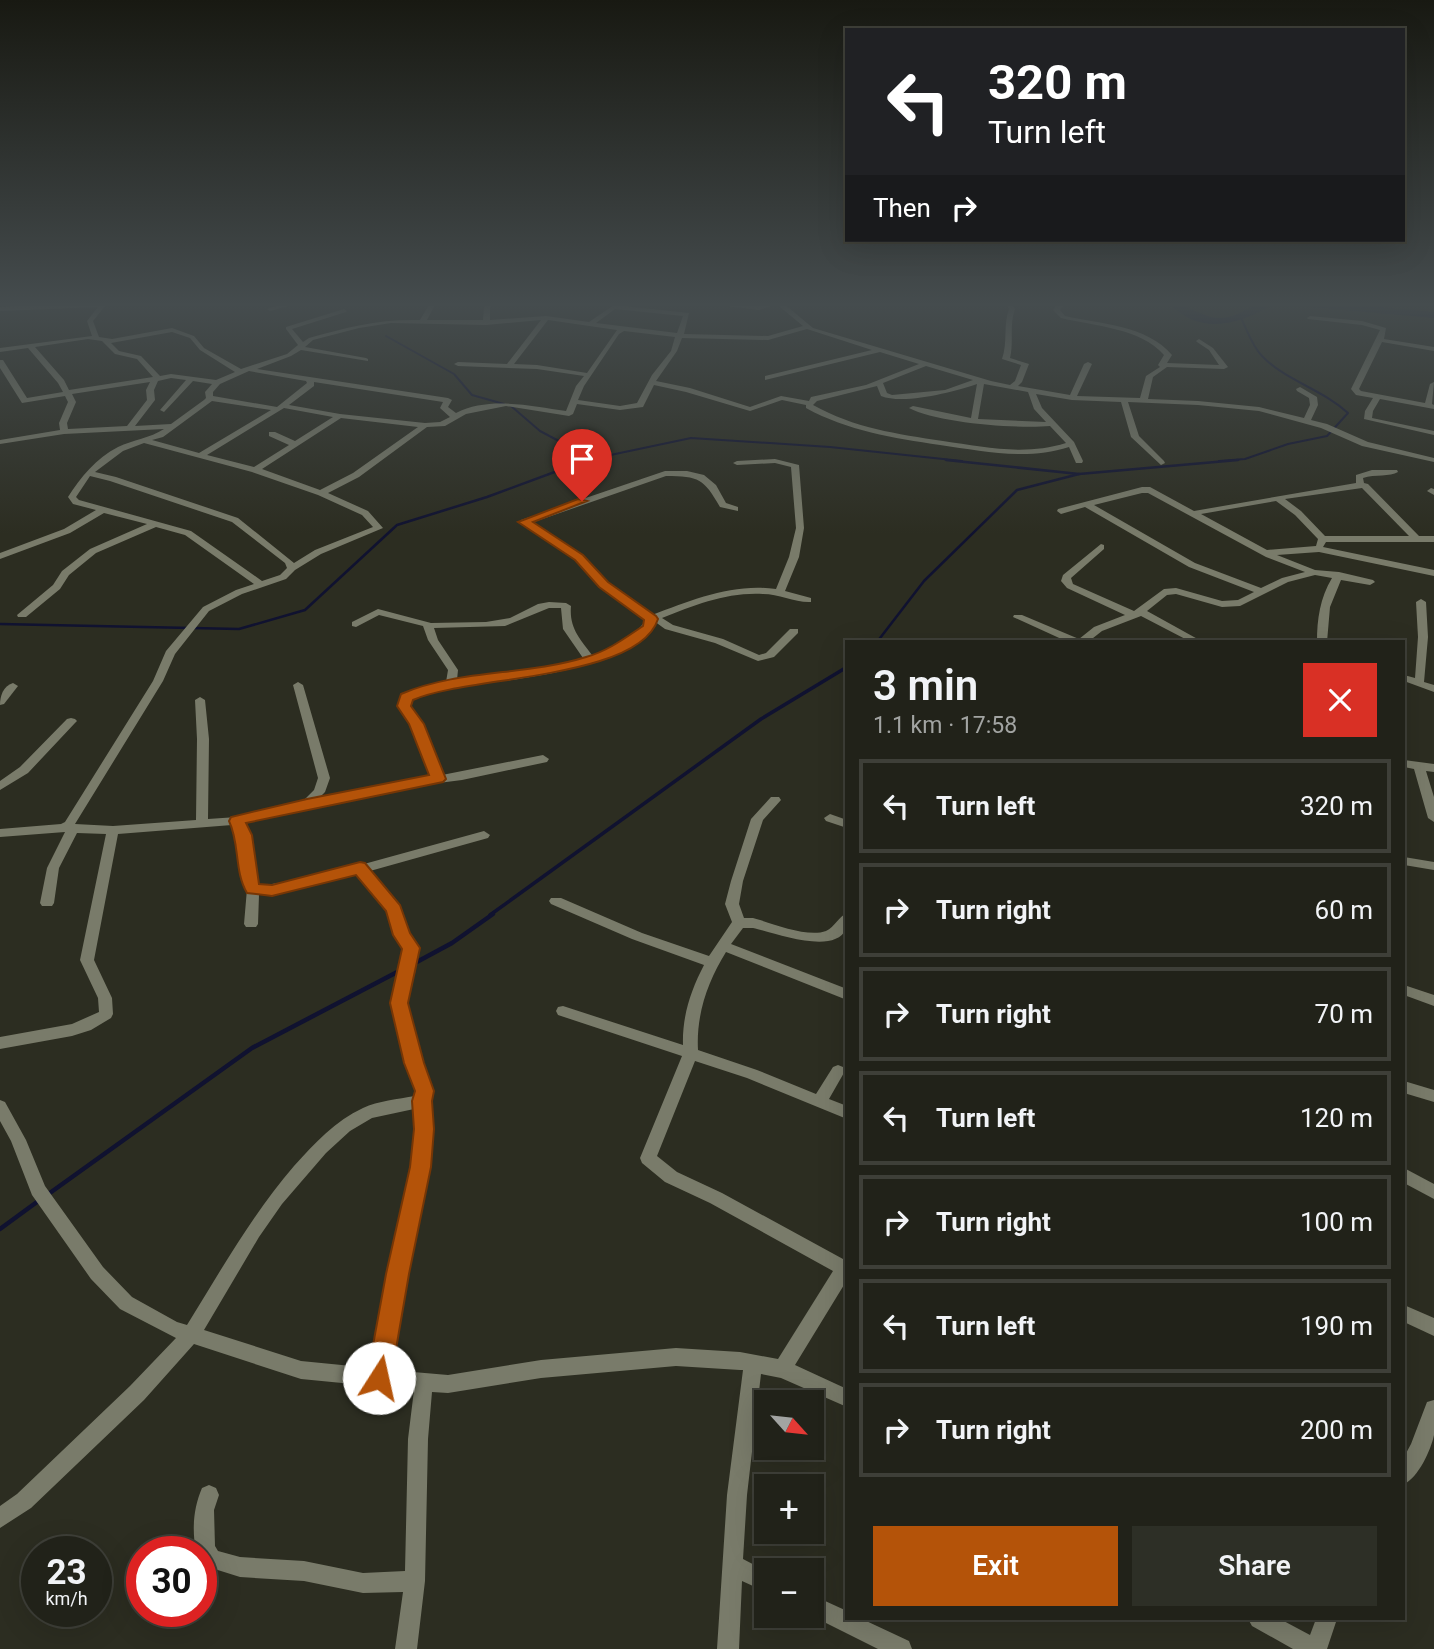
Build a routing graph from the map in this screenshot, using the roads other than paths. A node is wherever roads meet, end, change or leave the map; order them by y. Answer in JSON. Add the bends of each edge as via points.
{"nodes":[{"id":1,"x":309,"y":379,"type":"edge"},
{"id":2,"x":12,"y":380,"type":"edge"},
{"id":3,"x":59,"y":380,"type":"edge"},
{"id":4,"x":151,"y":380,"type":"edge"},
{"id":5,"x":156,"y":380,"type":"edge"},
{"id":6,"x":190,"y":380,"type":"edge"},
{"id":7,"x":197,"y":380,"type":"edge"},
{"id":8,"x":222,"y":380,"type":"edge"},
{"id":9,"x":315,"y":380,"type":"edge"},
{"id":10,"x":585,"y":380,"type":"edge"},
{"id":11,"x":655,"y":380,"type":"edge"},
{"id":12,"x":884,"y":380,"type":"edge"},
{"id":13,"x":981,"y":380,"type":"junction"},
{"id":14,"x":1019,"y":380,"type":"edge"},
{"id":15,"x":1080,"y":380,"type":"edge"},
{"id":16,"x":1149,"y":380,"type":"edge"},
{"id":17,"x":1358,"y":380,"type":"edge"},
{"id":18,"x":879,"y":382,"type":"junction"},
{"id":19,"x":216,"y":383,"type":"junction"},
{"id":20,"x":653,"y":383,"type":"junction"},
{"id":21,"x":1434,"y":384,"type":"edge"},
{"id":22,"x":1012,"y":387,"type":"junction"},
{"id":23,"x":1300,"y":389,"type":"dead end"},
{"id":24,"x":1032,"y":392,"type":"junction"},
{"id":25,"x":66,"y":393,"type":"junction"},
{"id":26,"x":1378,"y":397,"type":"junction"},
{"id":27,"x":210,"y":398,"type":"junction"},
{"id":28,"x":1072,"y":398,"type":"junction"},
{"id":29,"x":1124,"y":401,"type":"junction"},
{"id":30,"x":576,"y":402,"type":"junction"},
{"id":31,"x":1143,"y":402,"type":"junction"},
{"id":32,"x":809,"y":403,"type":"junction"},
{"id":33,"x":1431,"y":406,"type":"edge"},
{"id":34,"x":281,"y":407,"type":"junction"},
{"id":35,"x":913,"y":408,"type":"dead end"},
{"id":36,"x":163,"y":410,"type":"dead end"},
{"id":37,"x":340,"y":416,"type":"junction"},
{"id":38,"x":454,"y":416,"type":"junction"},
{"id":39,"x":974,"y":421,"type":"junction"},
{"id":40,"x":1051,"y":421,"type":"junction"},
{"id":41,"x":1307,"y":421,"type":"junction"},
{"id":42,"x":425,"y":425,"type":"junction"},
{"id":43,"x":171,"y":426,"type":"junction"},
{"id":44,"x":130,"y":427,"type":"junction"},
{"id":45,"x":64,"y":432,"type":"junction"},
{"id":46,"x":1434,"y":433,"type":"edge"},
{"id":47,"x":272,"y":434,"type":"dead end"},
{"id":48,"x":145,"y":441,"type":"junction"},
{"id":49,"x":0,"y":442,"type":"edge"},
{"id":50,"x":294,"y":444,"type":"junction"},
{"id":51,"x":1071,"y":444,"type":"junction"},
{"id":52,"x":199,"y":456,"type":"junction"},
{"id":53,"x":1434,"y":460,"type":"edge"},
{"id":54,"x":1079,"y":461,"type":"dead end"},
{"id":55,"x":737,"y":463,"type":"dead end"},
{"id":56,"x":1161,"y":463,"type":"dead end"},
{"id":57,"x":255,"y":470,"type":"junction"},
{"id":58,"x":1394,"y":472,"type":"dead end"},
{"id":59,"x":88,"y":473,"type":"junction"},
{"id":60,"x":1360,"y":485,"type":"junction"},
{"id":61,"x":321,"y":493,"type":"junction"},
{"id":62,"x":1278,"y":498,"type":"junction"},
{"id":63,"x":1086,"y":504,"type":"junction"},
{"id":64,"x":104,"y":509,"type":"junction"},
{"id":65,"x":735,"y":509,"type":"dead end"},
{"id":66,"x":1061,"y":511,"type":"dead end"},
{"id":67,"x":1195,"y":513,"type":"junction"},
{"id":68,"x":156,"y":524,"type":"junction"},
{"id":69,"x":1323,"y":539,"type":"junction"},
{"id":70,"x":1417,"y":539,"type":"junction"},
{"id":71,"x":1434,"y":540,"type":"edge"},
{"id":72,"x":1101,"y":547,"type":"dead end"},
{"id":73,"x":1319,"y":549,"type":"junction"},
{"id":74,"x":1268,"y":553,"type":"junction"},
{"id":75,"x":0,"y":556,"type":"edge"},
{"id":76,"x":292,"y":568,"type":"junction"},
{"id":77,"x":1313,"y":572,"type":"junction"},
{"id":78,"x":1434,"y":573,"type":"edge"},
{"id":79,"x":1339,"y":575,"type":"junction"},
{"id":80,"x":1370,"y":582,"type":"dead end"},
{"id":81,"x":260,"y":584,"type":"junction"},
{"id":82,"x":780,"y":591,"type":"junction"},
{"id":83,"x":1262,"y":592,"type":"junction"},
{"id":84,"x":808,"y":600,"type":"dead end"},
{"id":85,"x":1420,"y":602,"type":"dead end"},
{"id":86,"x":1136,"y":613,"type":"junction"},
{"id":87,"x":22,"y":615,"type":"dead end"},
{"id":88,"x":1018,"y":617,"type":"dead end"},
{"id":89,"x":653,"y":618,"type":"junction"},
{"id":90,"x":356,"y":624,"type":"dead end"},
{"id":91,"x":428,"y":626,"type":"junction"},
{"id":92,"x":794,"y":631,"type":"dead end"},
{"id":93,"x":1071,"y":640,"type":"edge"},
{"id":94,"x":1084,"y":640,"type":"edge"},
{"id":95,"x":1194,"y":640,"type":"edge"},
{"id":96,"x":1322,"y":640,"type":"edge"},
{"id":97,"x":590,"y":660,"type":"junction"},
{"id":98,"x":1405,"y":678,"type":"edge"},
{"id":99,"x":1418,"y":683,"type":"junction"},
{"id":100,"x":451,"y":684,"type":"junction"},
{"id":101,"x":298,"y":685,"type":"dead end"},
{"id":102,"x":12,"y":686,"type":"dead end"},
{"id":103,"x":1434,"y":689,"type":"edge"},
{"id":104,"x":200,"y":700,"type":"dead end"},
{"id":105,"x":0,"y":702,"type":"edge"},
{"id":106,"x":71,"y":721,"type":"dead end"},
{"id":107,"x":543,"y":759,"type":"dead end"},
{"id":108,"x":1405,"y":764,"type":"edge"},
{"id":109,"x":1419,"y":766,"type":"junction"},
{"id":110,"x":1434,"y":768,"type":"edge"},
{"id":111,"x":438,"y":779,"type":"junction"},
{"id":112,"x":0,"y":786,"type":"edge"},
{"id":113,"x":775,"y":800,"type":"dead end"},
{"id":114,"x":307,"y":804,"type":"junction"},
{"id":115,"x":831,"y":818,"type":"dead end"},
{"id":116,"x":1434,"y":818,"type":"edge"},
{"id":117,"x":237,"y":821,"type":"junction"},
{"id":118,"x":845,"y":823,"type":"edge"},
{"id":119,"x":202,"y":825,"type":"junction"},
{"id":120,"x":69,"y":828,"type":"junction"},
{"id":121,"x":113,"y":830,"type":"junction"},
{"id":122,"x":0,"y":833,"type":"edge"},
{"id":123,"x":484,"y":835,"type":"dead end"},
{"id":124,"x":1405,"y":861,"type":"edge"},
{"id":125,"x":1434,"y":866,"type":"edge"},
{"id":126,"x":360,"y":867,"type":"junction"},
{"id":127,"x":253,"y":889,"type":"junction"},
{"id":128,"x":556,"y":901,"type":"dead end"},
{"id":129,"x":47,"y":903,"type":"dead end"},
{"id":130,"x":845,"y":922,"type":"edge"},
{"id":131,"x":739,"y":923,"type":"junction"},
{"id":132,"x":251,"y":924,"type":"dead end"},
{"id":133,"x":724,"y":946,"type":"junction"},
{"id":134,"x":714,"y":963,"type":"junction"},
{"id":135,"x":1405,"y":990,"type":"edge"},
{"id":136,"x":845,"y":994,"type":"edge"},
{"id":137,"x":1434,"y":1001,"type":"edge"},
{"id":138,"x":564,"y":1011,"type":"dead end"},
{"id":139,"x":0,"y":1043,"type":"edge"},
{"id":140,"x":691,"y":1052,"type":"junction"},
{"id":141,"x":838,"y":1071,"type":"dead end"},
{"id":142,"x":1405,"y":1087,"type":"edge"},
{"id":143,"x":1434,"y":1096,"type":"edge"},
{"id":144,"x":422,"y":1101,"type":"junction"},
{"id":145,"x":820,"y":1101,"type":"junction"},
{"id":146,"x":0,"y":1106,"type":"edge"},
{"id":147,"x":845,"y":1112,"type":"edge"},
{"id":148,"x":1405,"y":1176,"type":"edge"},
{"id":149,"x":1434,"y":1192,"type":"edge"},
{"id":150,"x":845,"y":1266,"type":"edge"},
{"id":151,"x":845,"y":1269,"type":"edge"},
{"id":152,"x":1405,"y":1313,"type":"edge"},
{"id":153,"x":1434,"y":1327,"type":"edge"},
{"id":154,"x":191,"y":1335,"type":"junction"},
{"id":155,"x":752,"y":1364,"type":"junction"},
{"id":156,"x":782,"y":1369,"type":"junction"},
{"id":157,"x":379,"y":1378,"type":"junction"},
{"id":158,"x":424,"y":1382,"type":"junction"},
{"id":159,"x":845,"y":1397,"type":"edge"},
{"id":160,"x":1434,"y":1409,"type":"edge"},
{"id":161,"x":1405,"y":1472,"type":"edge"},
{"id":162,"x":209,"y":1495,"type":"dead end"},
{"id":163,"x":0,"y":1518,"type":"edge"},
{"id":164,"x":733,"y":1565,"type":"junction"},
{"id":165,"x":754,"y":1576,"type":"edge"},
{"id":166,"x":415,"y":1581,"type":"junction"},
{"id":167,"x":824,"y":1611,"type":"edge"},
{"id":168,"x":1261,"y":1620,"type":"edge"},
{"id":169,"x":1326,"y":1620,"type":"edge"},
{"id":170,"x":406,"y":1649,"type":"edge"},
{"id":171,"x":728,"y":1649,"type":"edge"},
{"id":172,"x":901,"y":1649,"type":"edge"},
{"id":173,"x":1315,"y":1649,"type":"edge"}],
"edges":[{"from":1,"to":34,"type":"street"},
{"from":2,"to":25,"type":"street","via":[[25,401]]},
{"from":3,"to":25,"type":"street"},
{"from":4,"to":25,"type":"street"},
{"from":5,"to":44,"type":"street","via":[[150,390],[151,400]]},
{"from":6,"to":36,"type":"street"},
{"from":7,"to":19,"type":"street"},
{"from":8,"to":19,"type":"street"},
{"from":9,"to":38,"type":"street","via":[[449,400],[444,408]]},
{"from":10,"to":30,"type":"street"},
{"from":11,"to":20,"type":"street"},
{"from":12,"to":18,"type":"street"},
{"from":13,"to":18,"type":"street","via":[[946,392],[891,397],[884,394]]},
{"from":13,"to":22,"type":"street"},
{"from":13,"to":39,"type":"street"},
{"from":14,"to":22,"type":"street"},
{"from":15,"to":28,"type":"street"},
{"from":16,"to":31,"type":"street"},
{"from":17,"to":26,"type":"street","via":[[1354,389]]},
{"from":18,"to":32,"type":"street"},
{"from":19,"to":27,"type":"street"},
{"from":20,"to":30,"type":"street","via":[[639,405],[620,408]]},
{"from":20,"to":32,"type":"street","via":[[750,409],[780,398]]},
{"from":21,"to":33,"type":"street"},
{"from":22,"to":24,"type":"street"},
{"from":23,"to":41,"type":"street","via":[[1313,397]]},
{"from":24,"to":28,"type":"street"},
{"from":24,"to":40,"type":"street","via":[[1038,409]]},
{"from":25,"to":45,"type":"street","via":[[72,405],[63,423]]},
{"from":26,"to":33,"type":"street"},
{"from":26,"to":46,"type":"street","via":[[1368,419]]},
{"from":27,"to":34,"type":"street"},
{"from":27,"to":43,"type":"street"},
{"from":28,"to":29,"type":"street"},
{"from":29,"to":31,"type":"street"},
{"from":29,"to":56,"type":"street","via":[[1135,437]]},
{"from":30,"to":38,"type":"street","via":[[569,414],[506,404]]},
{"from":31,"to":41,"type":"street","via":[[1234,406]]},
{"from":32,"to":51,"type":"street","via":[[824,415],[891,437],[1036,452]]},
{"from":34,"to":37,"type":"street"},
{"from":34,"to":52,"type":"street"},
{"from":35,"to":39,"type":"street"},
{"from":37,"to":42,"type":"street"},
{"from":37,"to":50,"type":"street"},
{"from":38,"to":42,"type":"street","via":[[442,424]]},
{"from":39,"to":40,"type":"street","via":[[1048,425]]},
{"from":40,"to":51,"type":"street"},
{"from":41,"to":53,"type":"street","via":[[1365,444]]},
{"from":42,"to":61,"type":"street","via":[[356,475]]},
{"from":43,"to":44,"type":"street"},
{"from":43,"to":48,"type":"street"},
{"from":44,"to":45,"type":"street"},
{"from":45,"to":49,"type":"street"},
{"from":47,"to":50,"type":"street"},
{"from":48,"to":52,"type":"street"},
{"from":48,"to":59,"type":"street","via":[[120,449]]},
{"from":50,"to":57,"type":"street"},
{"from":51,"to":54,"type":"street"},
{"from":52,"to":57,"type":"street"},
{"from":55,"to":82,"type":"street","via":[[795,465],[800,527]]},
{"from":57,"to":61,"type":"street"},
{"from":58,"to":60,"type":"street","via":[[1364,474],[1359,477]]},
{"from":59,"to":64,"type":"street","via":[[72,497]]},
{"from":59,"to":76,"type":"street","via":[[235,520]]},
{"from":60,"to":62,"type":"street"},
{"from":60,"to":70,"type":"street"},
{"from":61,"to":76,"type":"street","via":[[365,513],[379,528],[318,552]]},
{"from":62,"to":67,"type":"street"},
{"from":62,"to":69,"type":"street"},
{"from":63,"to":66,"type":"street"},
{"from":63,"to":67,"type":"street","via":[[1146,490]]},
{"from":63,"to":83,"type":"street","via":[[1192,565]]},
{"from":64,"to":68,"type":"street"},
{"from":64,"to":75,"type":"street","via":[[67,531]]},
{"from":65,"to":89,"type":"street","via":[[723,505],[706,477],[665,473],[524,522],[579,558],[604,585]]},
{"from":67,"to":74,"type":"street"},
{"from":68,"to":81,"type":"street","via":[[188,533]]},
{"from":68,"to":87,"type":"street","via":[[93,551]]},
{"from":69,"to":70,"type":"street"},
{"from":69,"to":73,"type":"street"},
{"from":70,"to":71,"type":"street"},
{"from":72,"to":86,"type":"street","via":[[1066,581]]},
{"from":73,"to":74,"type":"street"},
{"from":73,"to":78,"type":"street"},
{"from":74,"to":77,"type":"street"},
{"from":76,"to":81,"type":"street","via":[[283,577]]},
{"from":77,"to":79,"type":"street"},
{"from":77,"to":83,"type":"street"},
{"from":79,"to":80,"type":"street"},
{"from":79,"to":96,"type":"street","via":[[1327,598]]},
{"from":81,"to":120,"type":"street","via":[[206,609],[170,653],[143,707]]},
{"from":82,"to":84,"type":"street"},
{"from":82,"to":89,"type":"street","via":[[729,590]]},
{"from":83,"to":86,"type":"street","via":[[1240,603],[1222,604],[1175,590],[1164,592]]},
{"from":85,"to":99,"type":"street","via":[[1423,637]]},
{"from":86,"to":94,"type":"street"},
{"from":86,"to":95,"type":"street"},
{"from":88,"to":93,"type":"street"},
{"from":89,"to":92,"type":"street","via":[[758,658],[769,655]]},
{"from":89,"to":97,"type":"street","via":[[649,627],[620,648]]},
{"from":90,"to":91,"type":"street","via":[[377,612]]},
{"from":91,"to":97,"type":"street","via":[[505,623],[541,605],[558,603],[566,606],[563,620],[569,634]]},
{"from":91,"to":100,"type":"street","via":[[453,670]]},
{"from":97,"to":100,"type":"street"},
{"from":98,"to":99,"type":"street"},
{"from":99,"to":103,"type":"street"},
{"from":100,"to":111,"type":"street","via":[[412,694],[404,706]]},
{"from":101,"to":114,"type":"street","via":[[324,778]]},
{"from":102,"to":105,"type":"street"},
{"from":104,"to":119,"type":"street"},
{"from":106,"to":112,"type":"street","via":[[24,770]]},
{"from":107,"to":111,"type":"street"},
{"from":108,"to":109,"type":"street"},
{"from":109,"to":110,"type":"street"},
{"from":109,"to":116,"type":"street"},
{"from":111,"to":114,"type":"street"},
{"from":113,"to":131,"type":"street","via":[[757,819],[737,881],[732,904]]},
{"from":114,"to":117,"type":"street"},
{"from":115,"to":118,"type":"street"},
{"from":117,"to":119,"type":"street"},
{"from":117,"to":127,"type":"street","via":[[244,835]]},
{"from":119,"to":121,"type":"street"},
{"from":120,"to":121,"type":"street"},
{"from":120,"to":122,"type":"street"},
{"from":120,"to":129,"type":"street","via":[[52,868]]},
{"from":121,"to":139,"type":"street","via":[[87,960],[105,998],[106,1014],[72,1029]]},
{"from":123,"to":126,"type":"street"},
{"from":124,"to":125,"type":"street"},
{"from":126,"to":127,"type":"street","via":[[272,891]]},
{"from":126,"to":144,"type":"street","via":[[394,909],[401,935],[411,948],[399,1003],[425,1091]]},
{"from":127,"to":132,"type":"street"},
{"from":128,"to":134,"type":"street"},
{"from":130,"to":131,"type":"street","via":[[832,936],[820,938]]},
{"from":131,"to":133,"type":"street"},
{"from":133,"to":134,"type":"street"},
{"from":133,"to":136,"type":"street"},
{"from":134,"to":140,"type":"street","via":[[691,1014]]},
{"from":135,"to":137,"type":"street"},
{"from":138,"to":140,"type":"street"},
{"from":140,"to":145,"type":"street"},
{"from":140,"to":150,"type":"street","via":[[648,1158],[671,1177]]},
{"from":141,"to":145,"type":"street"},
{"from":142,"to":143,"type":"street"},
{"from":144,"to":154,"type":"street","via":[[369,1112],[344,1126],[320,1148],[253,1232]]},
{"from":144,"to":157,"type":"street","via":[[421,1167]]},
{"from":145,"to":147,"type":"street"},
{"from":146,"to":154,"type":"street","via":[[38,1190],[97,1273],[126,1304]]},
{"from":148,"to":149,"type":"street"},
{"from":151,"to":156,"type":"street"},
{"from":152,"to":153,"type":"street"},
{"from":154,"to":157,"type":"street","via":[[301,1370]]},
{"from":154,"to":163,"type":"street","via":[[138,1393],[24,1501]]},
{"from":155,"to":156,"type":"street"},
{"from":155,"to":158,"type":"street","via":[[676,1357],[541,1369],[448,1384]]},
{"from":155,"to":164,"type":"street"},
{"from":156,"to":159,"type":"street"},
{"from":157,"to":158,"type":"street"},
{"from":158,"to":166,"type":"street"},
{"from":160,"to":161,"type":"street"},
{"from":162,"to":166,"type":"street","via":[[204,1530],[205,1550],[212,1559],[240,1567],[304,1571],[363,1583]]},
{"from":164,"to":165,"type":"street"},
{"from":164,"to":171,"type":"street"},
{"from":166,"to":170,"type":"street"},
{"from":167,"to":172,"type":"street"},
{"from":168,"to":173,"type":"street"},
{"from":169,"to":173,"type":"street"}]}
